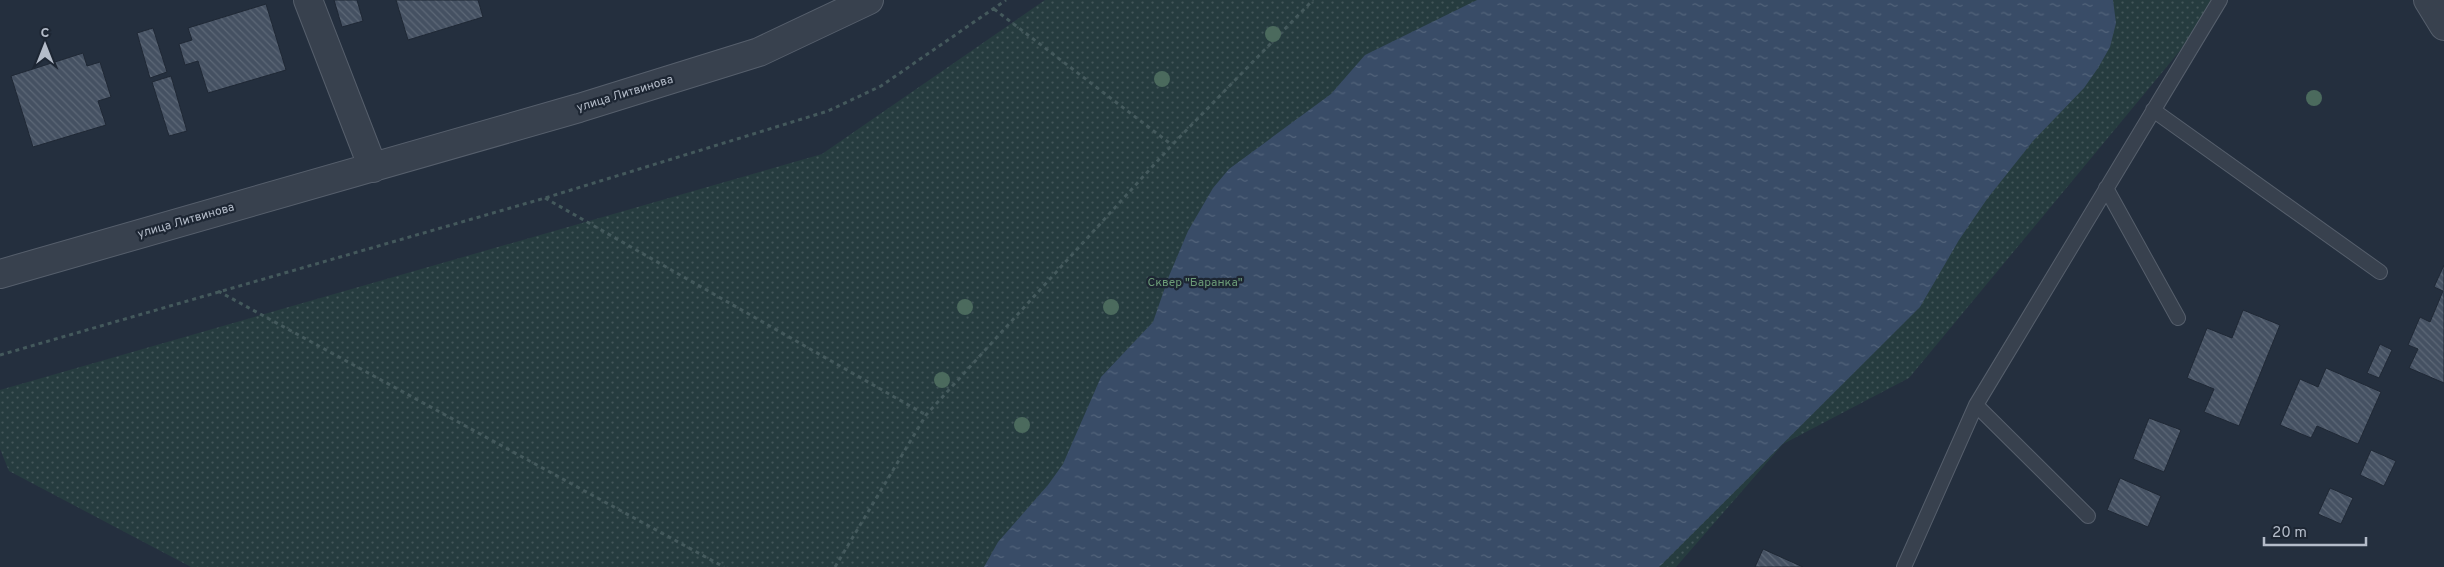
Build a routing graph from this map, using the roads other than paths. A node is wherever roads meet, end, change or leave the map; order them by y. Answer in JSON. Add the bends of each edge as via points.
{"nodes":[{"id":1,"x":308,"y":0,"type":"edge"},
{"id":2,"x":869,"y":0,"type":"edge"},
{"id":3,"x":2220,"y":0,"type":"edge"},
{"id":4,"x":2428,"y":0,"type":"edge"},
{"id":5,"x":2444,"y":26,"type":"edge"},
{"id":6,"x":2153,"y":110,"type":"junction"},
{"id":7,"x":373,"y":168,"type":"junction"},
{"id":8,"x":2106,"y":188,"type":"junction"},
{"id":9,"x":2380,"y":272,"type":"dead end"},
{"id":10,"x":0,"y":274,"type":"edge"},
{"id":11,"x":2178,"y":318,"type":"dead end"},
{"id":12,"x":1976,"y":405,"type":"junction"},
{"id":13,"x":2088,"y":516,"type":"dead end"},
{"id":14,"x":1904,"y":567,"type":"edge"}],
"edges":[{"from":1,"to":7,"type":"street"},
{"from":2,"to":7,"type":"street","name":"улица Литвинова","via":[[759,52]]},
{"from":3,"to":6,"type":"lane"},
{"from":4,"to":5,"type":"street"},
{"from":6,"to":8,"type":"lane"},
{"from":6,"to":9,"type":"lane"},
{"from":7,"to":10,"type":"street","name":"улица Литвинова"},
{"from":8,"to":11,"type":"lane"},
{"from":8,"to":12,"type":"lane"},
{"from":12,"to":13,"type":"lane"},
{"from":12,"to":14,"type":"lane"}]}
